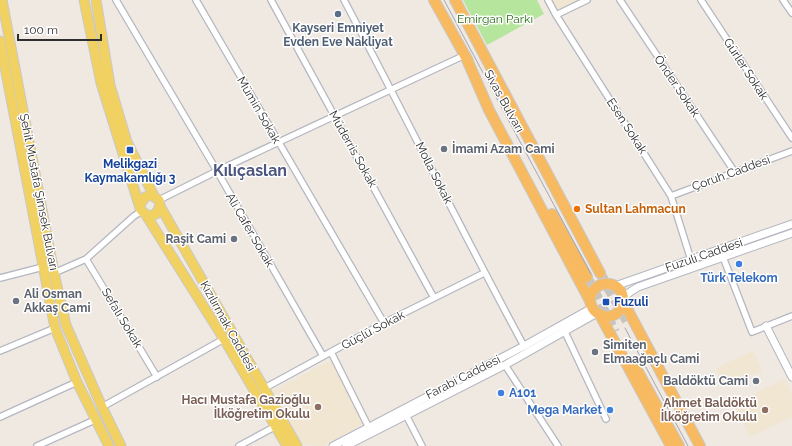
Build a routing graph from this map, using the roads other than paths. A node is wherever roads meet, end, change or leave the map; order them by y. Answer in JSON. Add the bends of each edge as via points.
{"nodes":[{"id":1,"x":2,"y":0,"type":"edge"},
{"id":2,"x":84,"y":0,"type":"edge"},
{"id":3,"x":96,"y":0,"type":"edge"},
{"id":4,"x":116,"y":0,"type":"edge"},
{"id":5,"x":196,"y":0,"type":"edge"},
{"id":6,"x":270,"y":0,"type":"edge"},
{"id":7,"x":344,"y":0,"type":"edge"},
{"id":8,"x":434,"y":0,"type":"edge"},
{"id":9,"x":455,"y":0,"type":"edge"},
{"id":10,"x":548,"y":0,"type":"edge"},
{"id":11,"x":587,"y":0,"type":"edge"},
{"id":12,"x":620,"y":0,"type":"edge"},
{"id":13,"x":701,"y":0,"type":"edge"},
{"id":14,"x":783,"y":0,"type":"edge"},
{"id":15,"x":792,"y":13,"type":"edge"},
{"id":16,"x":556,"y":15,"type":"junction"},
{"id":17,"x":1,"y":47,"type":"edge"},
{"id":18,"x":465,"y":55,"type":"junction"},
{"id":19,"x":493,"y":71,"type":"junction"},
{"id":20,"x":392,"y":90,"type":"junction"},
{"id":21,"x":334,"y":116,"type":"junction"},
{"id":22,"x":792,"y":138,"type":"edge"},
{"id":23,"x":278,"y":143,"type":"junction"},
{"id":24,"x":792,"y":151,"type":"edge"},
{"id":25,"x":217,"y":171,"type":"junction"},
{"id":26,"x":734,"y":172,"type":"junction"},
{"id":27,"x":671,"y":196,"type":"junction"},
{"id":28,"x":158,"y":201,"type":"junction"},
{"id":29,"x":143,"y":210,"type":"junction"},
{"id":30,"x":792,"y":224,"type":"edge"},
{"id":31,"x":792,"y":233,"type":"edge"},
{"id":32,"x":723,"y":257,"type":"junction"},
{"id":33,"x":86,"y":259,"type":"junction"},
{"id":34,"x":691,"y":260,"type":"junction"},
{"id":35,"x":43,"y":268,"type":"junction"},
{"id":36,"x":54,"y":273,"type":"junction"},
{"id":37,"x":484,"y":273,"type":"junction"},
{"id":38,"x":600,"y":273,"type":"tunnel mouth"},
{"id":39,"x":587,"y":277,"type":"tunnel mouth"},
{"id":40,"x":0,"y":278,"type":"edge"},
{"id":41,"x":613,"y":285,"type":"junction"},
{"id":42,"x":434,"y":298,"type":"junction"},
{"id":43,"x":623,"y":300,"type":"junction"},
{"id":44,"x":595,"y":309,"type":"junction"},
{"id":45,"x":792,"y":316,"type":"edge"},
{"id":46,"x":384,"y":323,"type":"junction"},
{"id":47,"x":628,"y":323,"type":"tunnel mouth"},
{"id":48,"x":766,"y":326,"type":"junction"},
{"id":49,"x":55,"y":328,"type":"junction"},
{"id":50,"x":565,"y":332,"type":"junction"},
{"id":51,"x":615,"y":332,"type":"tunnel mouth"},
{"id":52,"x":224,"y":339,"type":"junction"},
{"id":53,"x":0,"y":343,"type":"edge"},
{"id":54,"x":524,"y":346,"type":"junction"},
{"id":55,"x":1,"y":350,"type":"edge"},
{"id":56,"x":331,"y":352,"type":"junction"},
{"id":57,"x":323,"y":356,"type":"junction"},
{"id":58,"x":505,"y":366,"type":"junction"},
{"id":59,"x":157,"y":377,"type":"junction"},
{"id":60,"x":792,"y":377,"type":"edge"},
{"id":61,"x":77,"y":382,"type":"junction"},
{"id":62,"x":263,"y":388,"type":"junction"},
{"id":63,"x":102,"y":408,"type":"junction"},
{"id":64,"x":406,"y":415,"type":"junction"},
{"id":65,"x":0,"y":417,"type":"edge"},
{"id":66,"x":97,"y":419,"type":"junction"},
{"id":67,"x":606,"y":419,"type":"dead end"},
{"id":68,"x":276,"y":426,"type":"junction"},
{"id":69,"x":368,"y":426,"type":"junction"},
{"id":70,"x":37,"y":446,"type":"edge"},
{"id":71,"x":110,"y":446,"type":"edge"},
{"id":72,"x":121,"y":446,"type":"edge"},
{"id":73,"x":239,"y":446,"type":"edge"},
{"id":74,"x":287,"y":446,"type":"edge"},
{"id":75,"x":297,"y":446,"type":"edge"},
{"id":76,"x":333,"y":446,"type":"edge"},
{"id":77,"x":346,"y":446,"type":"edge"},
{"id":78,"x":422,"y":446,"type":"edge"},
{"id":79,"x":558,"y":446,"type":"edge"},
{"id":80,"x":671,"y":446,"type":"edge"},
{"id":81,"x":679,"y":446,"type":"edge"},
{"id":82,"x":693,"y":446,"type":"edge"},
{"id":83,"x":700,"y":446,"type":"edge"}],
"edges":[{"from":1,"to":36,"type":"main road","name":"Şehit Mustafa Şimsek Bulvarı"},
{"from":2,"to":29,"type":"main road","name":"Kızılırmak Caddesi","via":[[101,83],[119,144]]},
{"from":3,"to":28,"type":"main road","name":"Kızılırmak Caddesi","via":[[110,85],[127,142]]},
{"from":4,"to":25,"type":"street","name":"Ali Cafer Sokak"},
{"from":5,"to":23,"type":"street","name":"Mümin Sokak"},
{"from":6,"to":21,"type":"street","name":"Müderris Sokak"},
{"from":7,"to":20,"type":"street","name":"Molla Sokak"},
{"from":8,"to":18,"type":"highway","name":"Sivas Bulvarı"},
{"from":9,"to":19,"type":"highway","name":"Sivas Bulvarı"},
{"from":10,"to":16,"type":"street","name":"Esen Sokak"},
{"from":11,"to":16,"type":"street"},
{"from":12,"to":26,"type":"street","name":"Önder Sokak"},
{"from":13,"to":22,"type":"street","name":"Gürler Sokak"},
{"from":14,"to":15,"type":"street"},
{"from":16,"to":27,"type":"street","name":"Esen Sokak"},
{"from":17,"to":35,"type":"main road","name":"Şehit Mustafa Şimsek Bulvarı"},
{"from":18,"to":20,"type":"street"},
{"from":18,"to":39,"type":"highway","name":"Sivas Bulvarı"},
{"from":18,"to":44,"type":"highway","via":[[489,110]]},
{"from":19,"to":38,"type":"highway","name":"Sivas Bulvarı"},
{"from":19,"to":41,"type":"highway","via":[[526,123]]},
{"from":20,"to":21,"type":"street"},
{"from":20,"to":37,"type":"street","name":"Molla Sokak"},
{"from":21,"to":23,"type":"street"},
{"from":21,"to":42,"type":"street","name":"Müderris Sokak"},
{"from":23,"to":25,"type":"street"},
{"from":23,"to":46,"type":"street","name":"Mümin Sokak"},
{"from":24,"to":26,"type":"street","name":"Çoruh Caddesi"},
{"from":25,"to":28,"type":"street"},
{"from":25,"to":57,"type":"street","name":"Ali Cafer Sokak"},
{"from":26,"to":27,"type":"street","name":"Çoruh Caddesi"},
{"from":27,"to":34,"type":"street","name":"Esen Sokak"},
{"from":28,"to":29,"type":"main road","via":[[156,214]]},
{"from":28,"to":29,"type":"main road","via":[[145,197],[142,199]]},
{"from":28,"to":62,"type":"main road","name":"Kızılırmak Caddesi"},
{"from":29,"to":33,"type":"street"},
{"from":29,"to":52,"type":"main road","name":"Kızılırmak Caddesi"},
{"from":30,"to":34,"type":"street","name":"Fuzuli Caddesi"},
{"from":31,"to":32,"type":"street","name":"Fuzuli Caddesi"},
{"from":32,"to":43,"type":"street","name":"Fuzuli Caddesi","via":[[638,287]]},
{"from":32,"to":48,"type":"street","via":[[752,332]]},
{"from":33,"to":36,"type":"street"},
{"from":33,"to":59,"type":"street","name":"Sefalı Sokak"},
{"from":34,"to":41,"type":"street","name":"Fuzuli Caddesi"},
{"from":35,"to":40,"type":"street"},
{"from":35,"to":49,"type":"main road","name":"Şehit Mustafa Şimsek Bulvarı"},
{"from":36,"to":63,"type":"main road","name":"Şehit Mustafa Şimsek Bulvarı","via":[[66,325]]},
{"from":37,"to":42,"type":"street","name":"Güçlü Sokak"},
{"from":37,"to":54,"type":"street","name":"Molla Sokak"},
{"from":41,"to":43,"type":"highway","via":[[620,291]]},
{"from":41,"to":44,"type":"highway","via":[[598,286],[593,291]]},
{"from":42,"to":46,"type":"street","name":"Güçlü Sokak"},
{"from":43,"to":44,"type":"highway","via":[[621,308],[607,317]]},
{"from":43,"to":83,"type":"highway"},
{"from":44,"to":50,"type":"street","name":"Farabi Caddesi"},
{"from":44,"to":54,"type":"street","name":"Farabi Caddesi"},
{"from":44,"to":80,"type":"highway"},
{"from":45,"to":48,"type":"street"},
{"from":46,"to":56,"type":"street","name":"Güçlü Sokak"},
{"from":47,"to":82,"type":"highway"},
{"from":48,"to":60,"type":"street"},
{"from":49,"to":55,"type":"street"},
{"from":49,"to":61,"type":"main road","name":"Şehit Mustafa Şimsek Bulvarı"},
{"from":50,"to":58,"type":"street","name":"Farabi Caddesi"},
{"from":50,"to":67,"type":"street"},
{"from":51,"to":81,"type":"highway"},
{"from":52,"to":59,"type":"street"},
{"from":52,"to":68,"type":"main road","name":"Kızılırmak Caddesi"},
{"from":53,"to":55,"type":"street"},
{"from":54,"to":69,"type":"street","name":"Farabi Caddesi"},
{"from":56,"to":57,"type":"street","name":"Güçlü Sokak"},
{"from":56,"to":69,"type":"street"},
{"from":57,"to":62,"type":"street","name":"Güçlü Sokak"},
{"from":58,"to":64,"type":"street","name":"Farabi Caddesi"},
{"from":58,"to":79,"type":"street"},
{"from":59,"to":63,"type":"street"},
{"from":61,"to":65,"type":"street"},
{"from":61,"to":66,"type":"main road","name":"Şehit Mustafa Şimsek Bulvarı"},
{"from":62,"to":75,"type":"main road","name":"Kızılırmak Caddesi"},
{"from":63,"to":72,"type":"main road","name":"Şehit Mustafa Şimsek Bulvarı"},
{"from":64,"to":77,"type":"street","name":"Farabi Caddesi"},
{"from":64,"to":78,"type":"street"},
{"from":66,"to":70,"type":"street"},
{"from":66,"to":71,"type":"main road","name":"Şehit Mustafa Şimsek Bulvarı"},
{"from":68,"to":73,"type":"street"},
{"from":68,"to":74,"type":"main road","name":"Kızılırmak Caddesi"},
{"from":69,"to":76,"type":"street","name":"Farabi Caddesi"}]}
